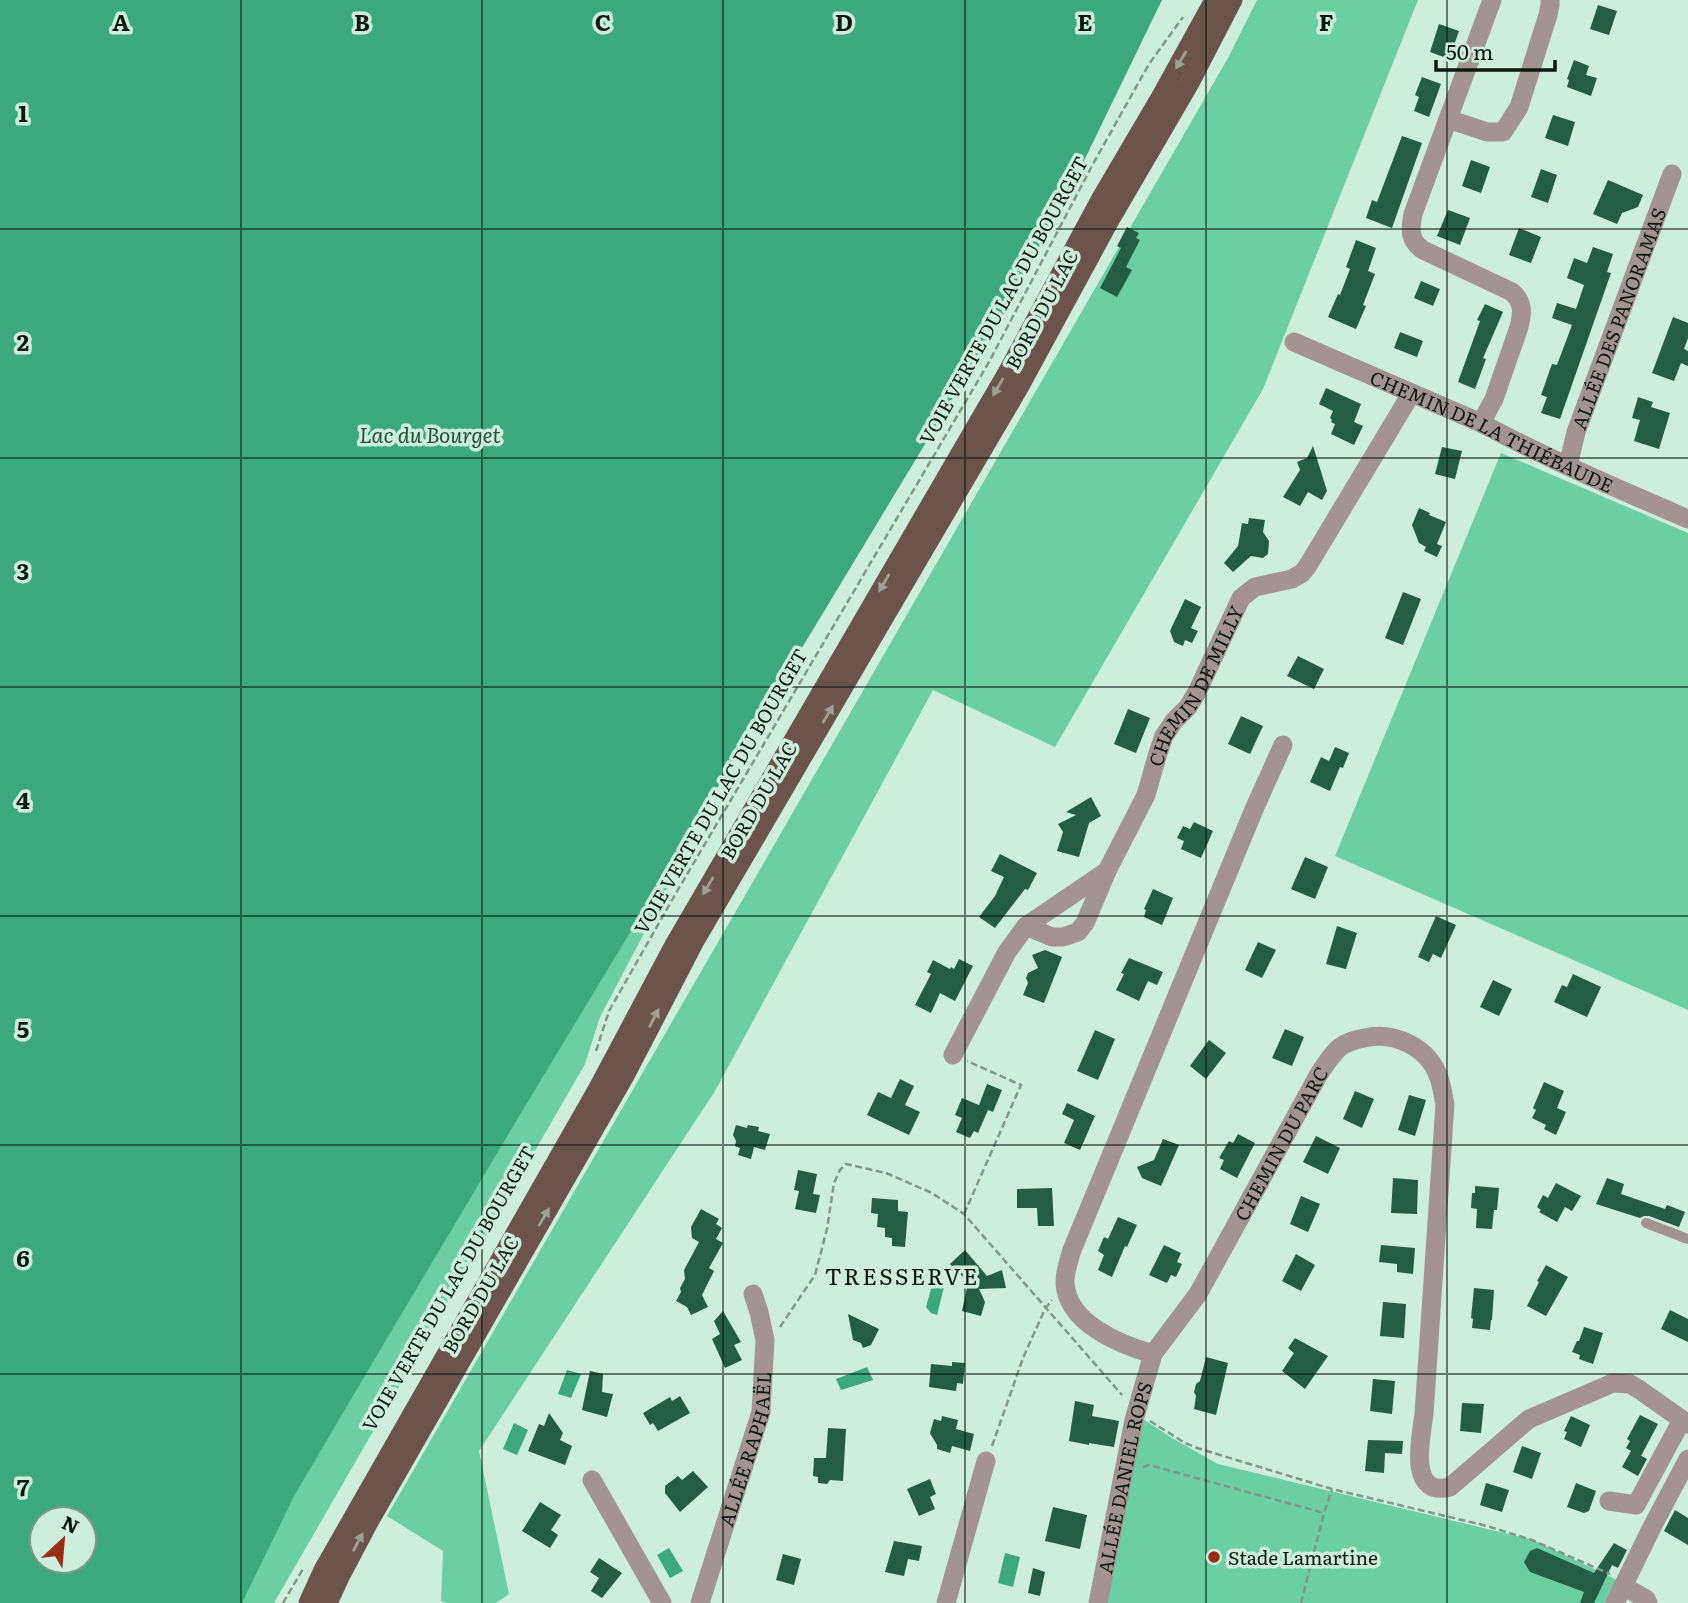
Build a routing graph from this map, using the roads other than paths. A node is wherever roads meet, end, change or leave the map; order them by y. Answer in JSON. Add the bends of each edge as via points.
{"nodes":[{"id":1,"x":1214,"y":0,"type":"edge"},
{"id":2,"x":1233,"y":0,"type":"edge"},
{"id":3,"x":1492,"y":0,"type":"edge"},
{"id":4,"x":1550,"y":0,"type":"edge"},
{"id":5,"x":1448,"y":119,"type":"junction"},
{"id":6,"x":1672,"y":174,"type":"dead end"},
{"id":7,"x":1294,"y":342,"type":"dead end"},
{"id":8,"x":1410,"y":394,"type":"junction"},
{"id":9,"x":1481,"y":423,"type":"junction"},
{"id":10,"x":1568,"y":466,"type":"junction"},
{"id":11,"x":1688,"y":519,"type":"edge"},
{"id":12,"x":1283,"y":745,"type":"dead end"},
{"id":13,"x":1107,"y":871,"type":"junction"},
{"id":14,"x":1026,"y":926,"type":"junction"},
{"id":15,"x":953,"y":1055,"type":"road end"},
{"id":16,"x":1646,"y":1223,"type":"dead end"},
{"id":17,"x":1688,"y":1240,"type":"edge"},
{"id":18,"x":752,"y":1294,"type":"dead end"},
{"id":19,"x":1153,"y":1354,"type":"junction"},
{"id":20,"x":1685,"y":1422,"type":"edge"},
{"id":21,"x":1688,"y":1459,"type":"edge"},
{"id":22,"x":986,"y":1461,"type":"road end"},
{"id":23,"x":592,"y":1480,"type":"dead end"},
{"id":24,"x":1609,"y":1501,"type":"dead end"},
{"id":25,"x":1619,"y":1595,"type":"edge"},
{"id":26,"x":308,"y":1603,"type":"edge"},
{"id":27,"x":328,"y":1603,"type":"edge"},
{"id":28,"x":662,"y":1603,"type":"edge"},
{"id":29,"x":700,"y":1603,"type":"edge"},
{"id":30,"x":946,"y":1603,"type":"edge"},
{"id":31,"x":1098,"y":1603,"type":"edge"},
{"id":32,"x":1648,"y":1603,"type":"edge"}],
"edges":[{"from":1,"to":26,"type":"main road","name":"BORD DU LAC","one_way":true,"via":[[1008,371],[674,945]]},
{"from":27,"to":2,"type":"main road","name":"BORD DU LAC","one_way":true,"via":[[369,1522],[626,1074],[695,942],[1020,386]]},
{"from":3,"to":5,"type":"street"},
{"from":4,"to":5,"type":"street","via":[[1519,107],[1503,132],[1486,132]]},
{"from":5,"to":9,"type":"street","via":[[1413,214],[1412,239],[1423,250],[1512,292],[1522,305],[1494,399]]},
{"from":6,"to":10,"type":"street","name":"ALLÉE DES PANORAMAS","via":[[1576,432]]},
{"from":7,"to":8,"type":"street","name":"CHEMIN DE LA THIÉBAUDE"},
{"from":8,"to":9,"type":"street","name":"CHEMIN DE LA THIÉBAUDE"},
{"from":8,"to":13,"type":"street","name":"CHEMIN DE MILLY","via":[[1307,567],[1292,579],[1255,587],[1241,598],[1197,692],[1164,736],[1146,795]]},
{"from":9,"to":10,"type":"street","name":"CHEMIN DE LA THIÉBAUDE"},
{"from":10,"to":11,"type":"street","name":"CHEMIN DE LA THIÉBAUDE"},
{"from":12,"to":19,"type":"street","via":[[1066,1269],[1065,1284],[1081,1317],[1117,1341]]},
{"from":13,"to":14,"type":"street","name":"CHEMIN DE MILLY"},
{"from":13,"to":14,"type":"street","name":"CHEMIN DE MILLY","via":[[1078,932],[1052,937]]},
{"from":14,"to":15,"type":"street","name":"CHEMIN DE MILLY","via":[[1007,952]]},
{"from":16,"to":17,"type":"lane"},
{"from":18,"to":29,"type":"street","name":"ALLÉE RAPHAËL","via":[[765,1340],[761,1412]]},
{"from":19,"to":20,"type":"street","name":"CHEMIN DU PARC","via":[[1198,1294],[1324,1067],[1350,1041],[1385,1036],[1406,1041],[1422,1053],[1439,1076],[1445,1104],[1419,1461],[1423,1477],[1435,1487],[1450,1487],[1529,1419],[1614,1383],[1630,1384]]},
{"from":19,"to":31,"type":"street","name":"ALLÉE DANIEL ROPS","via":[[1134,1420]]},
{"from":20,"to":24,"type":"street","via":[[1636,1505]]},
{"from":21,"to":25,"type":"street"},
{"from":22,"to":30,"type":"street"},
{"from":23,"to":28,"type":"street"},
{"from":25,"to":32,"type":"street"}]}
